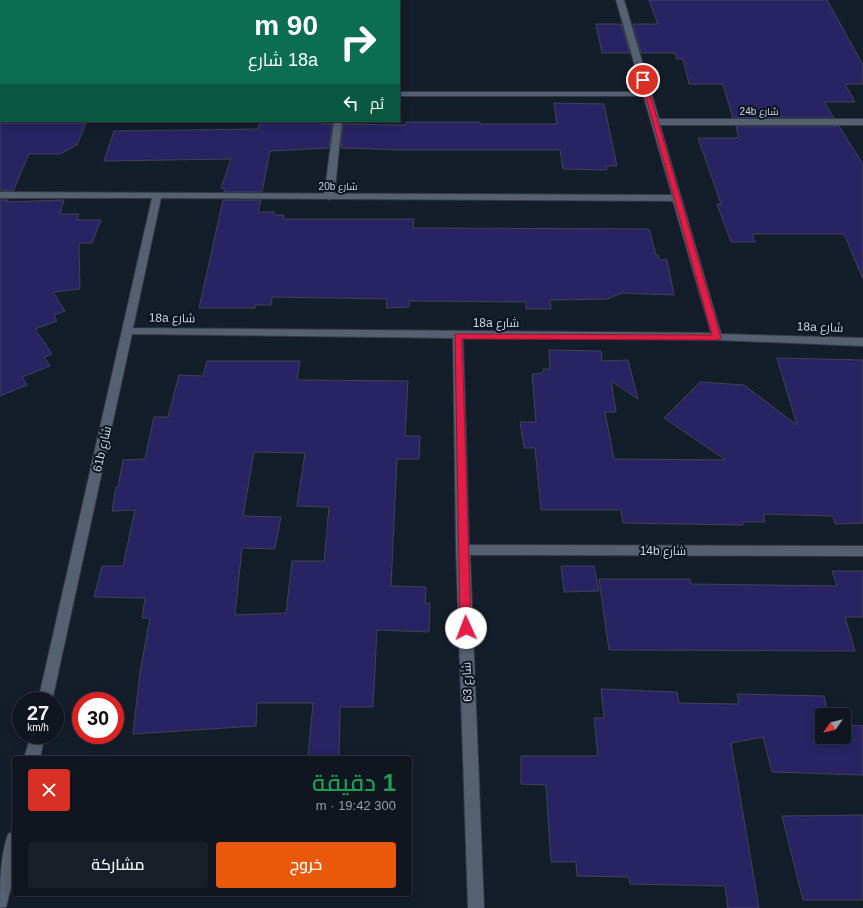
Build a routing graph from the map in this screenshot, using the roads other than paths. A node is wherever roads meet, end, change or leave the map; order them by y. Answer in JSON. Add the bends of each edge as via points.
{"nodes":[{"id":1,"x":620,"y":0,"type":"edge"},
{"id":2,"x":400,"y":94,"type":"edge"},
{"id":3,"x":646,"y":94,"type":"junction"},
{"id":4,"x":338,"y":122,"type":"edge"},
{"id":5,"x":654,"y":122,"type":"junction"},
{"id":6,"x":863,"y":122,"type":"edge"},
{"id":7,"x":0,"y":195,"type":"edge"},
{"id":8,"x":157,"y":196,"type":"junction"},
{"id":9,"x":329,"y":197,"type":"junction"},
{"id":10,"x":676,"y":198,"type":"junction"},
{"id":11,"x":129,"y":331,"type":"junction"},
{"id":12,"x":458,"y":336,"type":"junction"},
{"id":13,"x":717,"y":338,"type":"junction"},
{"id":14,"x":863,"y":342,"type":"edge"},
{"id":15,"x":463,"y":550,"type":"junction"},
{"id":16,"x":863,"y":551,"type":"edge"},
{"id":17,"x":47,"y":692,"type":"edge"},
{"id":18,"x":36,"y":744,"type":"edge"},
{"id":19,"x":33,"y":756,"type":"edge"},
{"id":20,"x":12,"y":848,"type":"edge"},
{"id":21,"x":0,"y":901,"type":"edge"},
{"id":22,"x":476,"y":908,"type":"edge"}],
"edges":[{"from":1,"to":3,"type":"street"},
{"from":2,"to":3,"type":"street"},
{"from":3,"to":5,"type":"street"},
{"from":4,"to":9,"type":"street"},
{"from":5,"to":6,"type":"street","name":"24b شارع"},
{"from":5,"to":10,"type":"street"},
{"from":7,"to":8,"type":"street","name":"20b شارع"},
{"from":8,"to":9,"type":"street","name":"20b شارع"},
{"from":8,"to":11,"type":"street","name":"61b شارع"},
{"from":9,"to":10,"type":"street","name":"20b شارع"},
{"from":10,"to":13,"type":"street"},
{"from":11,"to":12,"type":"street","name":"18a شارع"},
{"from":11,"to":17,"type":"street","name":"61b شارع"},
{"from":12,"to":13,"type":"street","name":"18a شارع"},
{"from":12,"to":15,"type":"street","name":"شارع 63"},
{"from":13,"to":14,"type":"street","name":"18a شارع"},
{"from":15,"to":16,"type":"street","name":"14b شارع"},
{"from":15,"to":22,"type":"street","name":"شارع 63"},
{"from":18,"to":19,"type":"street"},
{"from":20,"to":21,"type":"street"}]}
